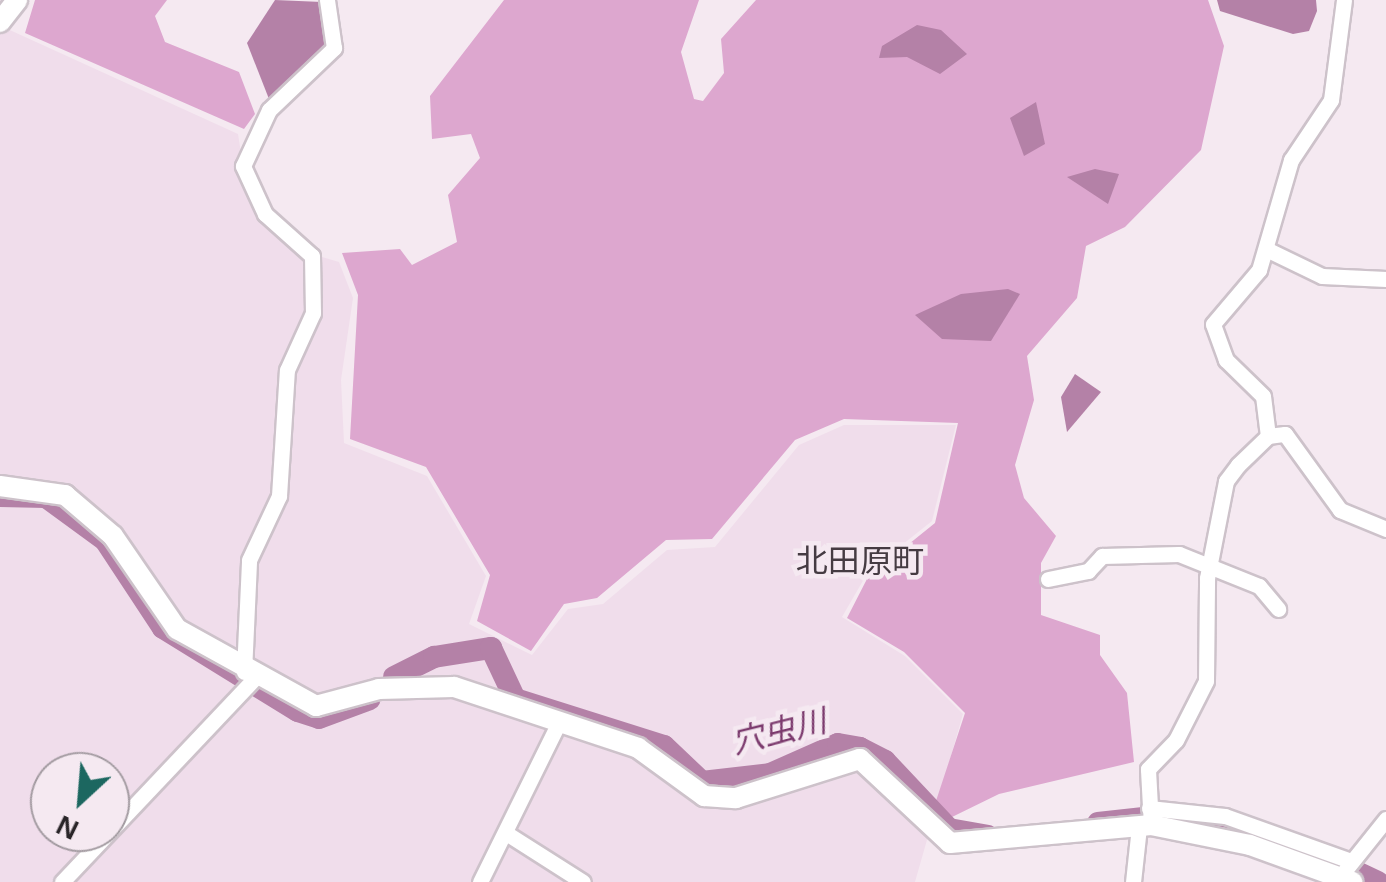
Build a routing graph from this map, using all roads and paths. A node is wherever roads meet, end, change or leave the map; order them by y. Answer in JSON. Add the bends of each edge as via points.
{"nodes":[{"id":1,"x":17,"y":0,"type":"edge"},
{"id":2,"x":326,"y":0,"type":"edge"},
{"id":3,"x":1344,"y":0,"type":"edge"},
{"id":4,"x":0,"y":22,"type":"edge"},
{"id":5,"x":1266,"y":249,"type":"junction"},
{"id":6,"x":1386,"y":279,"type":"edge"},
{"id":7,"x":1268,"y":436,"type":"junction"},
{"id":8,"x":0,"y":486,"type":"edge"},
{"id":9,"x":1386,"y":529,"type":"edge"},
{"id":10,"x":1209,"y":570,"type":"junction"},
{"id":11,"x":1048,"y":579,"type":"dead end"},
{"id":12,"x":1278,"y":609,"type":"dead end"},
{"id":13,"x":250,"y":674,"type":"junction"},
{"id":14,"x":557,"y":726,"type":"junction"},
{"id":15,"x":1386,"y":819,"type":"edge"},
{"id":16,"x":1146,"y":820,"type":"junction"},
{"id":17,"x":506,"y":833,"type":"junction"},
{"id":18,"x":1348,"y":873,"type":"edge"},
{"id":19,"x":62,"y":882,"type":"edge"},
{"id":20,"x":480,"y":882,"type":"edge"},
{"id":21,"x":582,"y":882,"type":"edge"},
{"id":22,"x":1134,"y":882,"type":"edge"}],
"edges":[{"from":1,"to":4,"type":"street"},
{"from":2,"to":13,"type":"street","via":[[334,48],[270,110],[244,166],[265,214],[312,256],[313,313],[287,370],[278,496],[249,560]]},
{"from":3,"to":5,"type":"street","via":[[1331,100],[1285,175]]},
{"from":5,"to":6,"type":"street","via":[[1322,276]]},
{"from":5,"to":7,"type":"street","via":[[1213,324],[1226,360],[1263,396]]},
{"from":7,"to":9,"type":"street","via":[[1297,442],[1346,515]]},
{"from":7,"to":10,"type":"street","via":[[1226,482]]},
{"from":8,"to":13,"type":"street","via":[[66,494],[113,536],[154,607]]},
{"from":10,"to":11,"type":"street","via":[[1179,554],[1102,556],[1088,571]]},
{"from":10,"to":12,"type":"street","via":[[1260,586]]},
{"from":10,"to":16,"type":"street","via":[[1206,681],[1176,740],[1148,769]]},
{"from":13,"to":14,"type":"street","via":[[316,706],[378,689],[454,687]]},
{"from":13,"to":19,"type":"street"},
{"from":14,"to":16,"type":"street","via":[[638,748],[686,789],[714,797],[860,759],[926,830],[968,846]]},
{"from":14,"to":17,"type":"street"},
{"from":15,"to":18,"type":"street"},
{"from":16,"to":18,"type":"street"},
{"from":16,"to":22,"type":"street"},
{"from":17,"to":20,"type":"street"},
{"from":17,"to":21,"type":"street"}]}
